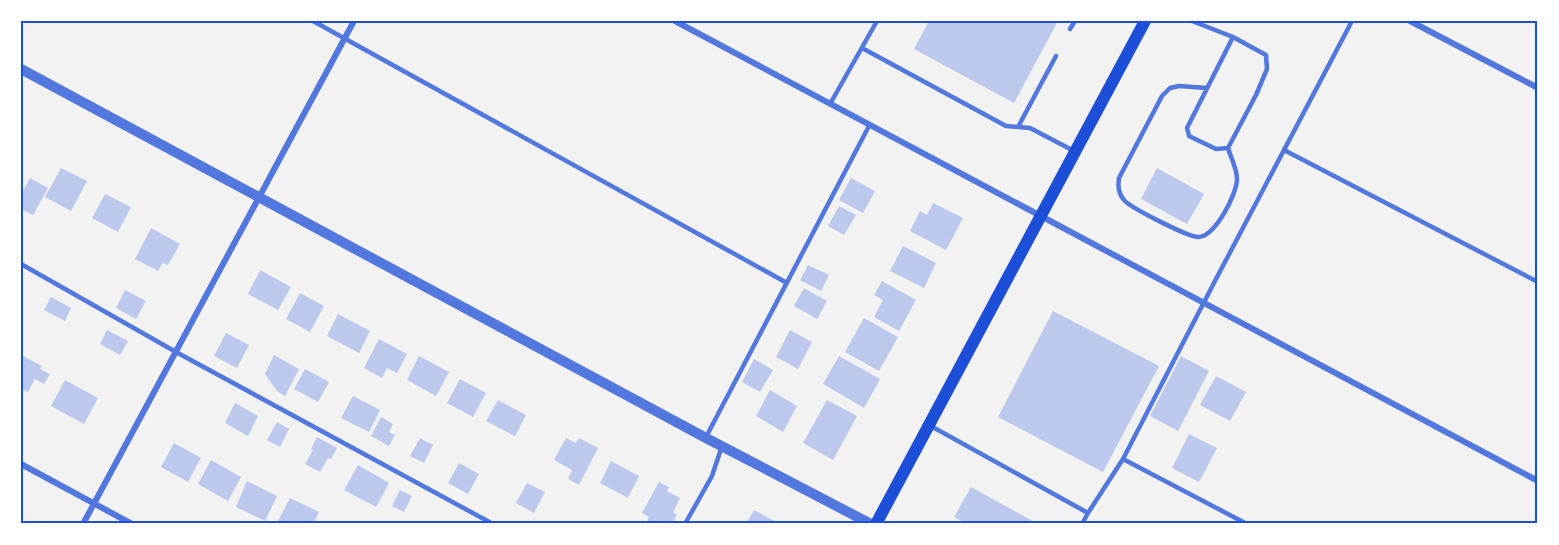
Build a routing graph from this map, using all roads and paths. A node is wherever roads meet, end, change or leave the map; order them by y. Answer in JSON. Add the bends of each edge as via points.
{"nodes":[{"id":1,"x":313,"y":21,"type":"edge"},
{"id":2,"x":354,"y":21,"type":"edge"},
{"id":3,"x":675,"y":21,"type":"edge"},
{"id":4,"x":877,"y":21,"type":"edge"},
{"id":5,"x":1075,"y":21,"type":"edge"},
{"id":6,"x":1145,"y":21,"type":"edge"},
{"id":7,"x":1192,"y":21,"type":"edge"},
{"id":8,"x":1352,"y":21,"type":"edge"},
{"id":9,"x":1410,"y":21,"type":"edge"},
{"id":10,"x":1070,"y":29,"type":"dead end"},
{"id":11,"x":1233,"y":37,"type":"junction"},
{"id":12,"x":345,"y":38,"type":"junction"},
{"id":13,"x":862,"y":48,"type":"junction"},
{"id":14,"x":1056,"y":56,"type":"dead end"},
{"id":15,"x":21,"y":69,"type":"edge"},
{"id":16,"x":1207,"y":88,"type":"junction"},
{"id":17,"x":1538,"y":88,"type":"edge"},
{"id":18,"x":830,"y":104,"type":"junction"},
{"id":19,"x":869,"y":126,"type":"junction"},
{"id":20,"x":1018,"y":126,"type":"junction"},
{"id":21,"x":1228,"y":148,"type":"junction"},
{"id":22,"x":1284,"y":150,"type":"junction"},
{"id":23,"x":1075,"y":151,"type":"junction"},
{"id":24,"x":259,"y":197,"type":"junction"},
{"id":25,"x":1040,"y":217,"type":"junction"},
{"id":26,"x":21,"y":264,"type":"edge"},
{"id":27,"x":1538,"y":282,"type":"edge"},
{"id":28,"x":787,"y":283,"type":"junction"},
{"id":29,"x":1203,"y":303,"type":"junction"},
{"id":30,"x":176,"y":351,"type":"junction"},
{"id":31,"x":929,"y":425,"type":"junction"},
{"id":32,"x":705,"y":438,"type":"junction"},
{"id":33,"x":722,"y":446,"type":"junction"},
{"id":34,"x":1123,"y":459,"type":"junction"},
{"id":35,"x":21,"y":464,"type":"edge"},
{"id":36,"x":1538,"y":481,"type":"edge"},
{"id":37,"x":94,"y":504,"type":"junction"},
{"id":38,"x":1088,"y":513,"type":"junction"},
{"id":39,"x":83,"y":524,"type":"edge"},
{"id":40,"x":132,"y":524,"type":"edge"},
{"id":41,"x":493,"y":524,"type":"edge"},
{"id":42,"x":685,"y":524,"type":"edge"},
{"id":43,"x":871,"y":524,"type":"edge"},
{"id":44,"x":876,"y":524,"type":"edge"},
{"id":45,"x":1082,"y":524,"type":"edge"},
{"id":46,"x":1247,"y":524,"type":"edge"}],
"edges":[{"from":1,"to":12,"type":"lane"},
{"from":2,"to":12,"type":"street"},
{"from":3,"to":18,"type":"street"},
{"from":4,"to":13,"type":"lane"},
{"from":5,"to":10,"type":"lane"},
{"from":6,"to":23,"type":"main road"},
{"from":7,"to":11,"type":"lane"},
{"from":8,"to":22,"type":"lane"},
{"from":9,"to":17,"type":"street"},
{"from":11,"to":16,"type":"lane"},
{"from":11,"to":21,"type":"lane","via":[[1266,55],[1267,69]]},
{"from":12,"to":24,"type":"street"},
{"from":12,"to":28,"type":"lane"},
{"from":13,"to":18,"type":"lane"},
{"from":13,"to":20,"type":"lane","via":[[1006,126]]},
{"from":14,"to":20,"type":"lane"},
{"from":15,"to":24,"type":"street"},
{"from":16,"to":21,"type":"lane","via":[[1187,128],[1189,136],[1216,148]]},
{"from":16,"to":21,"type":"lane","via":[[1179,86],[1162,96],[1119,178],[1118,190],[1124,202],[1183,233],[1200,237],[1213,231],[1237,188],[1238,176]]},
{"from":18,"to":19,"type":"street"},
{"from":19,"to":25,"type":"street"},
{"from":19,"to":28,"type":"lane"},
{"from":20,"to":23,"type":"lane"},
{"from":22,"to":27,"type":"lane"},
{"from":22,"to":29,"type":"lane"},
{"from":23,"to":25,"type":"main road"},
{"from":24,"to":30,"type":"street"},
{"from":24,"to":32,"type":"street"},
{"from":25,"to":29,"type":"street"},
{"from":25,"to":31,"type":"main road"},
{"from":26,"to":30,"type":"lane"},
{"from":28,"to":32,"type":"lane"},
{"from":29,"to":34,"type":"lane"},
{"from":29,"to":36,"type":"street"},
{"from":30,"to":37,"type":"street"},
{"from":30,"to":41,"type":"lane"},
{"from":31,"to":38,"type":"lane"},
{"from":31,"to":44,"type":"main road"},
{"from":32,"to":33,"type":"street"},
{"from":33,"to":42,"type":"lane"},
{"from":33,"to":43,"type":"street"},
{"from":34,"to":38,"type":"lane"},
{"from":34,"to":46,"type":"lane"},
{"from":35,"to":37,"type":"street"},
{"from":37,"to":39,"type":"street"},
{"from":37,"to":40,"type":"street"},
{"from":38,"to":45,"type":"lane"}]}
